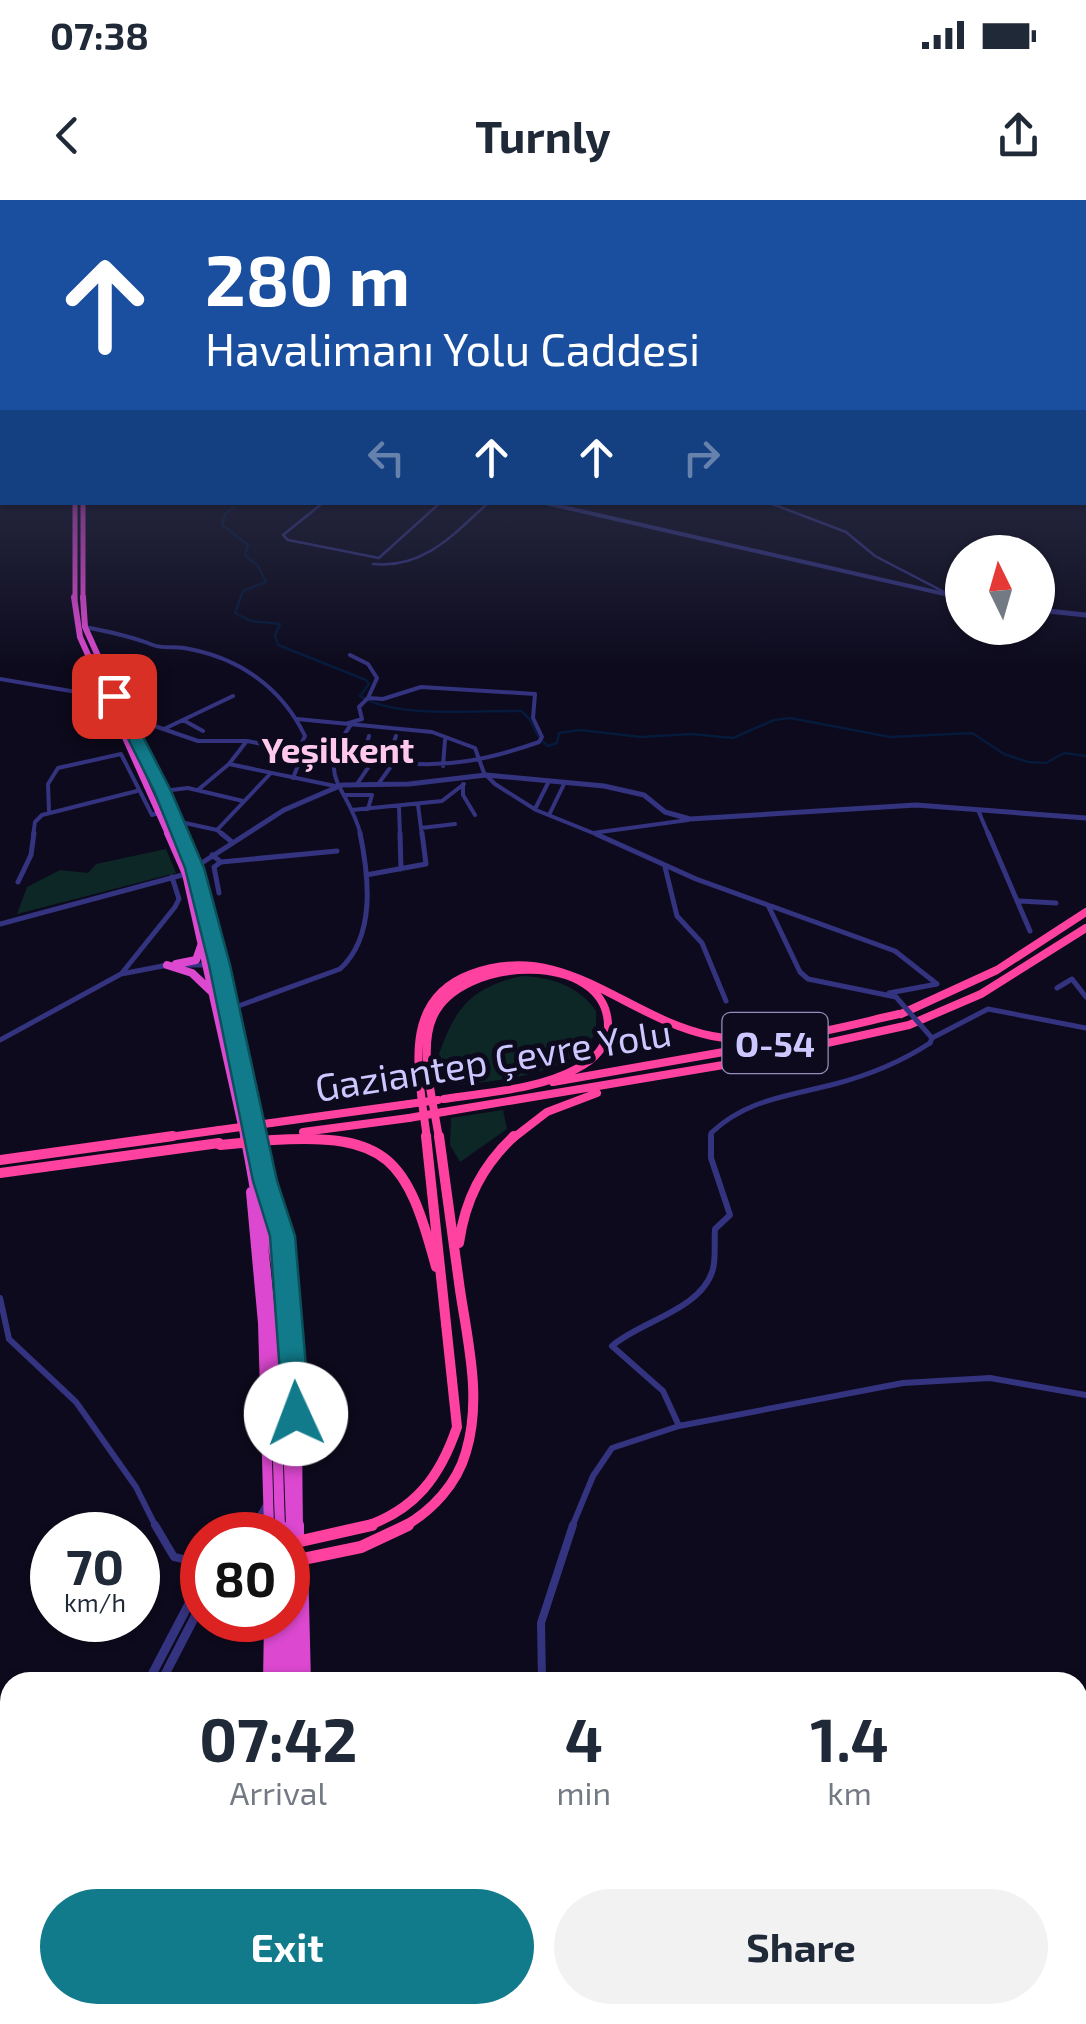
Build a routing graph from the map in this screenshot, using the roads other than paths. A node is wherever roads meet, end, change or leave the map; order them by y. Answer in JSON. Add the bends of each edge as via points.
{"nodes":[{"id":1,"x":72,"y":505,"type":"edge"},
{"id":2,"x":83,"y":505,"type":"edge"},
{"id":3,"x":320,"y":505,"type":"edge"},
{"id":4,"x":438,"y":505,"type":"edge"},
{"id":5,"x":486,"y":505,"type":"edge"},
{"id":6,"x":554,"y":505,"type":"edge"},
{"id":7,"x":776,"y":505,"type":"edge"},
{"id":8,"x":379,"y":558,"type":"junction"},
{"id":9,"x":945,"y":592,"type":"edge"},
{"id":10,"x":945,"y":594,"type":"edge"},
{"id":11,"x":1055,"y":612,"type":"edge"},
{"id":12,"x":1086,"y":615,"type":"edge"},
{"id":13,"x":85,"y":627,"type":"junction"},
{"id":14,"x":350,"y":656,"type":"dead end"},
{"id":15,"x":0,"y":679,"type":"edge"},
{"id":16,"x":233,"y":696,"type":"dead end"},
{"id":17,"x":106,"y":697,"type":"junction"},
{"id":18,"x":366,"y":700,"type":"junction"},
{"id":19,"x":297,"y":719,"type":"junction"},
{"id":20,"x":183,"y":720,"type":"junction"},
{"id":21,"x":128,"y":722,"type":"junction"},
{"id":22,"x":342,"y":724,"type":"junction"},
{"id":23,"x":350,"y":726,"type":"junction"},
{"id":24,"x":164,"y":730,"type":"junction"},
{"id":25,"x":203,"y":731,"type":"dead end"},
{"id":26,"x":370,"y":736,"type":"dead end"},
{"id":27,"x":396,"y":736,"type":"dead end"},
{"id":28,"x":445,"y":740,"type":"dead end"},
{"id":29,"x":247,"y":741,"type":"junction"},
{"id":30,"x":298,"y":751,"type":"junction"},
{"id":31,"x":331,"y":756,"type":"junction"},
{"id":32,"x":394,"y":762,"type":"junction"},
{"id":33,"x":480,"y":763,"type":"junction"},
{"id":34,"x":229,"y":764,"type":"junction"},
{"id":35,"x":444,"y":766,"type":"junction"},
{"id":36,"x":270,"y":774,"type":"junction"},
{"id":37,"x":486,"y":775,"type":"junction"},
{"id":38,"x":292,"y":778,"type":"junction"},
{"id":39,"x":463,"y":780,"type":"junction"},
{"id":40,"x":549,"y":781,"type":"junction"},
{"id":41,"x":566,"y":782,"type":"junction"},
{"id":42,"x":357,"y":784,"type":"junction"},
{"id":43,"x":378,"y":784,"type":"junction"},
{"id":44,"x":336,"y":786,"type":"junction"},
{"id":45,"x":199,"y":789,"type":"junction"},
{"id":46,"x":138,"y":791,"type":"junction"},
{"id":47,"x":163,"y":791,"type":"junction"},
{"id":48,"x":342,"y":795,"type":"junction"},
{"id":49,"x":243,"y":801,"type":"junction"},
{"id":50,"x":418,"y":805,"type":"junction"},
{"id":51,"x":398,"y":807,"type":"junction"},
{"id":52,"x":978,"y":808,"type":"junction"},
{"id":53,"x":368,"y":809,"type":"junction"},
{"id":54,"x":535,"y":809,"type":"junction"},
{"id":55,"x":352,"y":810,"type":"junction"},
{"id":56,"x":49,"y":812,"type":"junction"},
{"id":57,"x":161,"y":813,"type":"junction"},
{"id":58,"x":475,"y":815,"type":"dead end"},
{"id":59,"x":549,"y":815,"type":"junction"},
{"id":60,"x":1086,"y":818,"type":"edge"},
{"id":61,"x":690,"y":819,"type":"junction"},
{"id":62,"x":176,"y":821,"type":"junction"},
{"id":63,"x":455,"y":824,"type":"dead end"},
{"id":64,"x":420,"y":828,"type":"junction"},
{"id":65,"x":216,"y":830,"type":"junction"},
{"id":66,"x":593,"y":832,"type":"junction"},
{"id":67,"x":232,"y":842,"type":"junction"},
{"id":68,"x":338,"y":852,"type":"dead end"},
{"id":69,"x":210,"y":855,"type":"junction"},
{"id":70,"x":189,"y":856,"type":"junction"},
{"id":71,"x":220,"y":862,"type":"junction"},
{"id":72,"x":664,"y":864,"type":"junction"},
{"id":73,"x":194,"y":868,"type":"junction"},
{"id":74,"x":401,"y":870,"type":"junction"},
{"id":75,"x":186,"y":874,"type":"junction"},
{"id":76,"x":366,"y":875,"type":"junction"},
{"id":77,"x":172,"y":877,"type":"junction"},
{"id":78,"x":18,"y":882,"type":"dead end"},
{"id":79,"x":218,"y":893,"type":"dead end"},
{"id":80,"x":1020,"y":902,"type":"junction"},
{"id":81,"x":1056,"y":902,"type":"dead end"},
{"id":82,"x":768,"y":905,"type":"junction"},
{"id":83,"x":1086,"y":912,"type":"edge"},
{"id":84,"x":0,"y":921,"type":"edge"},
{"id":85,"x":1086,"y":928,"type":"edge"},
{"id":86,"x":1030,"y":931,"type":"dead end"},
{"id":87,"x":202,"y":936,"type":"junction"},
{"id":88,"x":166,"y":966,"type":"junction"},
{"id":89,"x":215,"y":968,"type":"junction"},
{"id":90,"x":121,"y":974,"type":"junction"},
{"id":91,"x":1056,"y":988,"type":"dead end"},
{"id":92,"x":888,"y":993,"type":"junction"},
{"id":93,"x":216,"y":997,"type":"junction"},
{"id":94,"x":1086,"y":997,"type":"edge"},
{"id":95,"x":896,"y":998,"type":"joint"},
{"id":96,"x":726,"y":1001,"type":"dead end"},
{"id":97,"x":230,"y":1009,"type":"junction"},
{"id":98,"x":900,"y":1014,"type":"junction"},
{"id":99,"x":1086,"y":1028,"type":"edge"},
{"id":100,"x":0,"y":1040,"type":"edge"},
{"id":101,"x":931,"y":1040,"type":"junction"},
{"id":102,"x":824,"y":1046,"type":"junction"},
{"id":103,"x":441,"y":1100,"type":"junction"},
{"id":104,"x":272,"y":1138,"type":"junction"},
{"id":105,"x":0,"y":1160,"type":"edge"},
{"id":106,"x":0,"y":1173,"type":"edge"},
{"id":107,"x":265,"y":1181,"type":"junction"},
{"id":108,"x":0,"y":1298,"type":"edge"},
{"id":109,"x":466,"y":1331,"type":"junction"},
{"id":110,"x":449,"y":1333,"type":"junction"},
{"id":111,"x":1086,"y":1395,"type":"edge"},
{"id":112,"x":679,"y":1426,"type":"junction"},
{"id":113,"x":279,"y":1497,"type":"junction"},
{"id":114,"x":265,"y":1512,"type":"edge"},
{"id":115,"x":275,"y":1512,"type":"edge"},
{"id":116,"x":279,"y":1512,"type":"edge"},
{"id":117,"x":279,"y":1512,"type":"edge"},
{"id":118,"x":299,"y":1512,"type":"edge"},
{"id":119,"x":310,"y":1538,"type":"edge"},
{"id":120,"x":180,"y":1558,"type":"edge"},
{"id":121,"x":310,"y":1559,"type":"edge"},
{"id":122,"x":180,"y":1620,"type":"edge"},
{"id":123,"x":182,"y":1642,"type":"edge"},
{"id":124,"x":277,"y":1642,"type":"edge"},
{"id":125,"x":281,"y":1642,"type":"edge"},
{"id":126,"x":285,"y":1642,"type":"edge"},
{"id":127,"x":304,"y":1642,"type":"edge"},
{"id":128,"x":153,"y":1672,"type":"edge"},
{"id":129,"x":166,"y":1672,"type":"edge"},
{"id":130,"x":271,"y":1672,"type":"edge"},
{"id":131,"x":281,"y":1672,"type":"edge"},
{"id":132,"x":292,"y":1672,"type":"edge"},
{"id":133,"x":305,"y":1672,"type":"edge"},
{"id":134,"x":542,"y":1672,"type":"edge"}],
"edges":[{"from":1,"to":17,"type":"highway","via":[[80,637]]},
{"from":2,"to":13,"type":"highway"},
{"from":3,"to":8,"type":"street","via":[[283,534],[288,540]]},
{"from":4,"to":8,"type":"street"},
{"from":5,"to":8,"type":"street","via":[[428,556],[386,567],[373,564]]},
{"from":6,"to":10,"type":"street"},
{"from":7,"to":9,"type":"street","via":[[846,532],[875,556]]},
{"from":11,"to":12,"type":"street"},
{"from":13,"to":19,"type":"street","via":[[240,665],[266,680]]},
{"from":13,"to":21,"type":"highway"},
{"from":14,"to":18,"type":"street","via":[[368,664],[377,678]]},
{"from":15,"to":17,"type":"street"},
{"from":16,"to":20,"type":"street"},
{"from":17,"to":57,"type":"highway"},
{"from":18,"to":22,"type":"street","via":[[359,707],[362,719]]},
{"from":18,"to":33,"type":"street","via":[[386,701],[418,687],[535,694],[540,741]]},
{"from":19,"to":22,"type":"street"},
{"from":19,"to":30,"type":"street","via":[[305,736]]},
{"from":20,"to":24,"type":"street"},
{"from":20,"to":25,"type":"street"},
{"from":21,"to":24,"type":"street"},
{"from":21,"to":47,"type":"highway"},
{"from":22,"to":23,"type":"street"},
{"from":23,"to":31,"type":"street"},
{"from":23,"to":33,"type":"street","via":[[429,729],[476,748]]},
{"from":24,"to":29,"type":"street","via":[[198,741]]},
{"from":26,"to":42,"type":"street","via":[[366,746],[378,752]]},
{"from":27,"to":32,"type":"street","via":[[392,747],[400,754]]},
{"from":28,"to":35,"type":"street"},
{"from":29,"to":30,"type":"street"},
{"from":29,"to":34,"type":"street"},
{"from":30,"to":31,"type":"street"},
{"from":30,"to":38,"type":"street"},
{"from":31,"to":44,"type":"street"},
{"from":32,"to":35,"type":"street"},
{"from":32,"to":43,"type":"street"},
{"from":33,"to":35,"type":"street"},
{"from":33,"to":37,"type":"street"},
{"from":34,"to":36,"type":"street"},
{"from":34,"to":45,"type":"street"},
{"from":36,"to":38,"type":"street"},
{"from":36,"to":49,"type":"street"},
{"from":37,"to":39,"type":"street"},
{"from":37,"to":40,"type":"street"},
{"from":37,"to":54,"type":"street"},
{"from":38,"to":44,"type":"street"},
{"from":39,"to":43,"type":"street"},
{"from":39,"to":50,"type":"street","via":[[442,801]]},
{"from":39,"to":58,"type":"street"},
{"from":40,"to":41,"type":"street"},
{"from":40,"to":54,"type":"street"},
{"from":41,"to":59,"type":"street"},
{"from":41,"to":61,"type":"street","via":[[632,791]]},
{"from":42,"to":43,"type":"street"},
{"from":42,"to":44,"type":"street"},
{"from":44,"to":48,"type":"street"},
{"from":44,"to":67,"type":"street"},
{"from":45,"to":47,"type":"street"},
{"from":45,"to":49,"type":"street"},
{"from":46,"to":56,"type":"street"},
{"from":46,"to":56,"type":"street","via":[[121,754],[64,765],[50,777]]},
{"from":46,"to":57,"type":"street","via":[[152,814]]},
{"from":47,"to":62,"type":"highway"},
{"from":48,"to":53,"type":"street","via":[[372,795]]},
{"from":48,"to":55,"type":"street"},
{"from":49,"to":65,"type":"street"},
{"from":50,"to":51,"type":"street"},
{"from":50,"to":64,"type":"street"},
{"from":51,"to":53,"type":"street"},
{"from":51,"to":74,"type":"street"},
{"from":52,"to":60,"type":"street"},
{"from":52,"to":61,"type":"street","via":[[916,805]]},
{"from":52,"to":80,"type":"street"},
{"from":53,"to":55,"type":"street"},
{"from":54,"to":59,"type":"street"},
{"from":55,"to":76,"type":"street"},
{"from":56,"to":78,"type":"street","via":[[35,822],[31,855]]},
{"from":57,"to":75,"type":"highway"},
{"from":59,"to":66,"type":"street"},
{"from":61,"to":66,"type":"street"},
{"from":62,"to":65,"type":"street"},
{"from":62,"to":70,"type":"highway"},
{"from":63,"to":64,"type":"street"},
{"from":64,"to":74,"type":"street","via":[[426,864]]},
{"from":65,"to":67,"type":"street"},
{"from":66,"to":72,"type":"street"},
{"from":67,"to":69,"type":"street"},
{"from":68,"to":71,"type":"street"},
{"from":69,"to":70,"type":"street"},
{"from":69,"to":71,"type":"street"},
{"from":69,"to":73,"type":"street"},
{"from":70,"to":73,"type":"highway"},
{"from":71,"to":79,"type":"street","via":[[214,867]]},
{"from":72,"to":82,"type":"street"},
{"from":72,"to":96,"type":"street","via":[[678,916],[702,942]]},
{"from":73,"to":89,"type":"highway"},
{"from":74,"to":76,"type":"street"},
{"from":75,"to":77,"type":"street"},
{"from":75,"to":87,"type":"highway"},
{"from":76,"to":97,"type":"street","via":[[362,936],[348,965]]},
{"from":77,"to":84,"type":"street"},
{"from":77,"to":90,"type":"street","via":[[175,907]]},
{"from":80,"to":81,"type":"street"},
{"from":80,"to":86,"type":"street"},
{"from":82,"to":92,"type":"street","via":[[808,979]]},
{"from":82,"to":92,"type":"street","via":[[895,951],[936,984]]},
{"from":83,"to":98,"type":"highway","name":"Gaziantep Çevre Yolu","number":"O-54","via":[[969,985]]},
{"from":85,"to":102,"type":"highway","name":"Gaziantep Çevre Yolu","number":"O-54","via":[[942,1013]]},
{"from":87,"to":88,"type":"highway","via":[[196,960]]},
{"from":87,"to":89,"type":"highway"},
{"from":88,"to":89,"type":"street"},
{"from":88,"to":90,"type":"street"},
{"from":88,"to":93,"type":"highway","via":[[192,973]]},
{"from":89,"to":93,"type":"highway"},
{"from":89,"to":97,"type":"highway"},
{"from":90,"to":100,"type":"street"},
{"from":91,"to":94,"type":"street","via":[[1072,980]]},
{"from":92,"to":95,"type":"street"},
{"from":93,"to":113,"type":"highway","via":[[264,1233]]},
{"from":95,"to":101,"type":"street","bridge":true},
{"from":97,"to":107,"type":"highway"},
{"from":98,"to":103,"type":"highway","name":"Gaziantep Çevre Yolu","number":"O-54"},
{"from":98,"to":110,"type":"highway","via":[[729,1038],[657,1020],[553,965],[494,965],[442,988],[422,1013],[417,1046]]},
{"from":99,"to":101,"type":"street","via":[[988,1010]]},
{"from":101,"to":112,"type":"street","via":[[911,1056],[836,1084],[767,1096],[712,1133],[712,1158],[730,1214],[715,1228],[707,1284],[612,1346],[663,1391]]},
{"from":102,"to":104,"type":"highway","name":"Gaziantep Çevre Yolu","number":"O-54","bridge":true},
{"from":102,"to":109,"type":"highway","via":[[590,1094],[540,1116],[487,1166],[463,1208],[458,1246]]},
{"from":103,"to":105,"type":"highway","name":"Gaziantep Çevre Yolu","number":"O-54","bridge":true},
{"from":103,"to":109,"type":"highway","via":[[580,1068],[607,1043],[606,1008],[568,976],[511,970],[463,984],[433,1015],[429,1062]]},
{"from":104,"to":106,"type":"highway","bridge":true},
{"from":104,"to":110,"type":"highway","via":[[346,1139],[399,1165],[426,1227]]},
{"from":107,"to":113,"type":"highway","via":[[284,1316]]},
{"from":107,"to":118,"type":"highway","via":[[280,1223],[291,1302]]},
{"from":108,"to":120,"type":"street","via":[[9,1338],[76,1402],[136,1487],[165,1546]]},
{"from":109,"to":121,"type":"highway","via":[[472,1424],[448,1490],[392,1536]]},
{"from":110,"to":119,"type":"highway","via":[[457,1428],[444,1466],[389,1520]]},
{"from":111,"to":112,"type":"street","via":[[990,1378],[903,1383]]},
{"from":112,"to":134,"type":"street","via":[[612,1448],[593,1476],[541,1623]]},
{"from":113,"to":114,"type":"street"},
{"from":113,"to":115,"type":"highway"},
{"from":113,"to":116,"type":"highway","bridge":true},
{"from":113,"to":117,"type":"highway","bridge":true},
{"from":122,"to":128,"type":"street"},
{"from":123,"to":129,"type":"street"},
{"from":124,"to":130,"type":"highway"},
{"from":125,"to":131,"type":"highway"},
{"from":126,"to":132,"type":"highway"},
{"from":127,"to":133,"type":"highway"}]}
